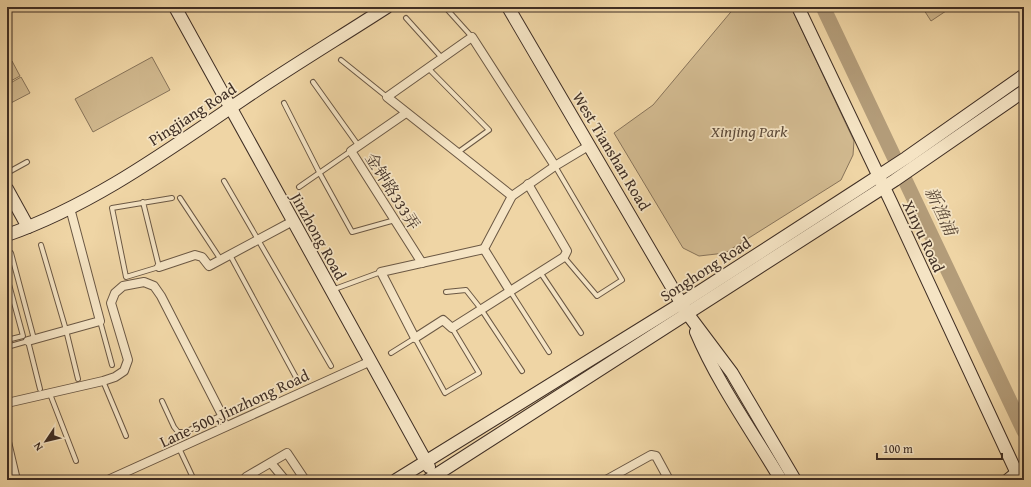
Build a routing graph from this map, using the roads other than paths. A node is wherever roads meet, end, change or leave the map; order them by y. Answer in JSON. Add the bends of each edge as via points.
{"nodes":[{"id":1,"x":175,"y":7,"type":"edge"},
{"id":2,"x":387,"y":7,"type":"edge"},
{"id":3,"x":445,"y":7,"type":"edge"},
{"id":4,"x":508,"y":7,"type":"edge"},
{"id":5,"x":798,"y":7,"type":"edge"},
{"id":6,"x":406,"y":18,"type":"dead end"},
{"id":7,"x":472,"y":37,"type":"junction"},
{"id":8,"x":443,"y":58,"type":"junction"},
{"id":9,"x":341,"y":60,"type":"dead end"},
{"id":10,"x":428,"y":68,"type":"junction"},
{"id":11,"x":1024,"y":75,"type":"edge"},
{"id":12,"x":313,"y":82,"type":"dead end"},
{"id":13,"x":1024,"y":91,"type":"edge"},
{"id":14,"x":387,"y":97,"type":"junction"},
{"id":15,"x":284,"y":103,"type":"dead end"},
{"id":16,"x":231,"y":107,"type":"junction"},
{"id":17,"x":406,"y":113,"type":"junction"},
{"id":18,"x":590,"y":145,"type":"junction"},
{"id":19,"x":358,"y":146,"type":"junction"},
{"id":20,"x":351,"y":151,"type":"junction"},
{"id":21,"x":457,"y":153,"type":"junction"},
{"id":22,"x":27,"y":162,"type":"dead end"},
{"id":23,"x":909,"y":163,"type":"junction"},
{"id":24,"x":555,"y":166,"type":"junction"},
{"id":25,"x":319,"y":172,"type":"junction"},
{"id":26,"x":7,"y":173,"type":"edge"},
{"id":27,"x":224,"y":181,"type":"dead end"},
{"id":28,"x":881,"y":182,"type":"junction"},
{"id":29,"x":528,"y":184,"type":"junction"},
{"id":30,"x":299,"y":187,"type":"dead end"},
{"id":31,"x":7,"y":189,"type":"edge"},
{"id":32,"x":512,"y":196,"type":"junction"},
{"id":33,"x":172,"y":198,"type":"dead end"},
{"id":34,"x":180,"y":198,"type":"dead end"},
{"id":35,"x":143,"y":202,"type":"junction"},
{"id":36,"x":70,"y":208,"type":"junction"},
{"id":37,"x":395,"y":220,"type":"junction"},
{"id":38,"x":293,"y":221,"type":"junction"},
{"id":39,"x":28,"y":227,"type":"junction"},
{"id":40,"x":7,"y":235,"type":"edge"},
{"id":41,"x":259,"y":240,"type":"junction"},
{"id":42,"x":41,"y":245,"type":"dead end"},
{"id":43,"x":484,"y":249,"type":"junction"},
{"id":44,"x":11,"y":253,"type":"dead end"},
{"id":45,"x":230,"y":255,"type":"junction"},
{"id":46,"x":564,"y":257,"type":"junction"},
{"id":47,"x":221,"y":260,"type":"junction"},
{"id":48,"x":422,"y":263,"type":"junction"},
{"id":49,"x":159,"y":267,"type":"junction"},
{"id":50,"x":381,"y":272,"type":"junction"},
{"id":51,"x":540,"y":272,"type":"junction"},
{"id":52,"x":7,"y":277,"type":"edge"},
{"id":53,"x":332,"y":290,"type":"junction"},
{"id":54,"x":510,"y":291,"type":"junction"},
{"id":55,"x":446,"y":292,"type":"dead end"},
{"id":56,"x":684,"y":308,"type":"junction"},
{"id":57,"x":481,"y":310,"type":"junction"},
{"id":58,"x":100,"y":321,"type":"junction"},
{"id":59,"x":452,"y":328,"type":"junction"},
{"id":60,"x":66,"y":330,"type":"junction"},
{"id":61,"x":581,"y":333,"type":"dead end"},
{"id":62,"x":415,"y":338,"type":"junction"},
{"id":63,"x":7,"y":340,"type":"edge"},
{"id":64,"x":31,"y":340,"type":"junction"},
{"id":65,"x":7,"y":347,"type":"edge"},
{"id":66,"x":549,"y":352,"type":"dead end"},
{"id":67,"x":391,"y":353,"type":"dead end"},
{"id":68,"x":371,"y":360,"type":"junction"},
{"id":69,"x":112,"y":365,"type":"dead end"},
{"id":70,"x":331,"y":366,"type":"dead end"},
{"id":71,"x":522,"y":371,"type":"dead end"},
{"id":72,"x":78,"y":379,"type":"dead end"},
{"id":73,"x":103,"y":380,"type":"junction"},
{"id":74,"x":298,"y":381,"type":"dead end"},
{"id":75,"x":40,"y":389,"type":"dead end"},
{"id":76,"x":50,"y":394,"type":"junction"},
{"id":77,"x":162,"y":401,"type":"dead end"},
{"id":78,"x":7,"y":403,"type":"edge"},
{"id":79,"x":222,"y":415,"type":"junction"},
{"id":80,"x":228,"y":426,"type":"junction"},
{"id":81,"x":126,"y":436,"type":"dead end"},
{"id":82,"x":7,"y":442,"type":"edge"},
{"id":83,"x":7,"y":445,"type":"edge"},
{"id":84,"x":179,"y":448,"type":"junction"},
{"id":85,"x":76,"y":461,"type":"dead end"},
{"id":86,"x":426,"y":461,"type":"junction"},
{"id":87,"x":271,"y":463,"type":"junction"},
{"id":88,"x":1017,"y":475,"type":"edge"},
{"id":89,"x":433,"y":479,"type":"edge"},
{"id":90,"x":16,"y":480,"type":"edge"},
{"id":91,"x":108,"y":480,"type":"edge"},
{"id":92,"x":194,"y":480,"type":"edge"},
{"id":93,"x":246,"y":480,"type":"edge"},
{"id":94,"x":285,"y":480,"type":"edge"},
{"id":95,"x":305,"y":480,"type":"edge"},
{"id":96,"x":396,"y":480,"type":"edge"},
{"id":97,"x":606,"y":480,"type":"edge"},
{"id":98,"x":669,"y":480,"type":"edge"},
{"id":99,"x":781,"y":480,"type":"edge"},
{"id":100,"x":795,"y":480,"type":"edge"}],
"edges":[{"from":1,"to":16,"type":"main road","name":"Jinzhong Road"},
{"from":2,"to":16,"type":"main road","name":"Pingjiang Road"},
{"from":3,"to":7,"type":"lane"},
{"from":4,"to":18,"type":"main road","name":"West Tianshan Road"},
{"from":5,"to":28,"type":"main road","name":"Xinyu Road"},
{"from":6,"to":8,"type":"lane"},
{"from":7,"to":8,"type":"street"},
{"from":7,"to":24,"type":"street"},
{"from":8,"to":10,"type":"street"},
{"from":9,"to":14,"type":"lane"},
{"from":10,"to":14,"type":"street"},
{"from":10,"to":21,"type":"lane","via":[[489,130]]},
{"from":11,"to":23,"type":"main road","name":"Songhong Road"},
{"from":12,"to":19,"type":"lane"},
{"from":13,"to":23,"type":"main road","name":"Songhong Road"},
{"from":14,"to":17,"type":"street"},
{"from":15,"to":25,"type":"lane"},
{"from":16,"to":36,"type":"main road","name":"Pingjiang Road","via":[[120,180]]},
{"from":16,"to":38,"type":"main road","name":"Jinzhong Road"},
{"from":17,"to":19,"type":"street","name":"金钟路333弄"},
{"from":17,"to":21,"type":"street"},
{"from":18,"to":24,"type":"street"},
{"from":18,"to":56,"type":"main road","name":"West Tianshan Road"},
{"from":19,"to":20,"type":"street","name":"金钟路333弄"},
{"from":20,"to":25,"type":"lane"},
{"from":20,"to":37,"type":"street","name":"金钟路333弄"},
{"from":21,"to":32,"type":"street"},
{"from":22,"to":26,"type":"lane"},
{"from":23,"to":28,"type":"main road","name":"Songhong Road"},
{"from":24,"to":29,"type":"street"},
{"from":24,"to":46,"type":"lane","via":[[622,280],[597,296]]},
{"from":25,"to":30,"type":"lane"},
{"from":25,"to":37,"type":"lane","via":[[352,232]]},
{"from":27,"to":41,"type":"lane"},
{"from":28,"to":56,"type":"main road","name":"Songhong Road"},
{"from":28,"to":88,"type":"main road","name":"Xinyu Road"},
{"from":29,"to":32,"type":"street"},
{"from":29,"to":46,"type":"street","via":[[567,251]]},
{"from":31,"to":39,"type":"main road"},
{"from":32,"to":43,"type":"street"},
{"from":33,"to":35,"type":"lane"},
{"from":34,"to":47,"type":"lane"},
{"from":35,"to":49,"type":"lane"},
{"from":35,"to":49,"type":"lane","via":[[112,208],[126,277]]},
{"from":36,"to":39,"type":"main road","name":"Pingjiang Road"},
{"from":36,"to":58,"type":"street"},
{"from":37,"to":48,"type":"street","name":"金钟路333弄"},
{"from":38,"to":41,"type":"street"},
{"from":38,"to":53,"type":"main road","name":"Jinzhong Road"},
{"from":39,"to":40,"type":"main road","name":"Pingjiang Road"},
{"from":41,"to":45,"type":"street"},
{"from":41,"to":70,"type":"lane"},
{"from":42,"to":60,"type":"lane"},
{"from":43,"to":48,"type":"street"},
{"from":43,"to":54,"type":"street"},
{"from":44,"to":64,"type":"lane"},
{"from":45,"to":47,"type":"street"},
{"from":45,"to":74,"type":"lane"},
{"from":46,"to":51,"type":"street"},
{"from":47,"to":49,"type":"street","via":[[209,266],[202,257],[195,255]]},
{"from":48,"to":50,"type":"street"},
{"from":50,"to":53,"type":"lane"},
{"from":50,"to":62,"type":"street"},
{"from":51,"to":54,"type":"street"},
{"from":51,"to":61,"type":"lane"},
{"from":52,"to":63,"type":"lane","via":[[23,336]]},
{"from":53,"to":68,"type":"main road","name":"Jinzhong Road"},
{"from":54,"to":57,"type":"street"},
{"from":54,"to":66,"type":"lane"},
{"from":55,"to":57,"type":"lane","via":[[466,290]]},
{"from":56,"to":86,"type":"main road","name":"Songhong Road"},
{"from":56,"to":89,"type":"main road","name":"Songhong Road"},
{"from":56,"to":99,"type":"main road","name":"West Tianshan Road","via":[[701,345]]},
{"from":56,"to":100,"type":"main road","name":"West Tianshan Road","via":[[732,373]]},
{"from":57,"to":59,"type":"street"},
{"from":57,"to":71,"type":"lane"},
{"from":58,"to":60,"type":"street"},
{"from":58,"to":69,"type":"lane"},
{"from":59,"to":62,"type":"street","via":[[443,320]]},
{"from":59,"to":62,"type":"lane","via":[[479,373],[445,393]]},
{"from":60,"to":64,"type":"street"},
{"from":60,"to":72,"type":"lane"},
{"from":62,"to":67,"type":"lane"},
{"from":64,"to":65,"type":"lane"},
{"from":64,"to":75,"type":"lane"},
{"from":68,"to":80,"type":"street","name":"Lane 500, Jinzhong Road"},
{"from":68,"to":86,"type":"main road","name":"Jinzhong Road"},
{"from":73,"to":76,"type":"street"},
{"from":73,"to":79,"type":"street","via":[[124,371],[128,360],[111,303],[115,293],[123,286],[144,282],[154,286],[161,296]]},
{"from":73,"to":81,"type":"lane"},
{"from":76,"to":78,"type":"street"},
{"from":76,"to":85,"type":"lane"},
{"from":77,"to":79,"type":"lane","via":[[178,432],[185,432]]},
{"from":79,"to":80,"type":"lane"},
{"from":80,"to":84,"type":"street","name":"Lane 500, Jinzhong Road"},
{"from":82,"to":90,"type":"street"},
{"from":83,"to":90,"type":"street"},
{"from":84,"to":91,"type":"street","name":"Lane 500, Jinzhong Road"},
{"from":84,"to":92,"type":"lane"},
{"from":86,"to":89,"type":"main road","name":"Jinzhong Road"},
{"from":86,"to":96,"type":"main road","name":"Songhong Road"},
{"from":87,"to":93,"type":"street","via":[[246,477]]},
{"from":87,"to":94,"type":"street"},
{"from":87,"to":95,"type":"street","via":[[287,453]]},
{"from":97,"to":98,"type":"street","via":[[650,455],[656,456]]}]}
